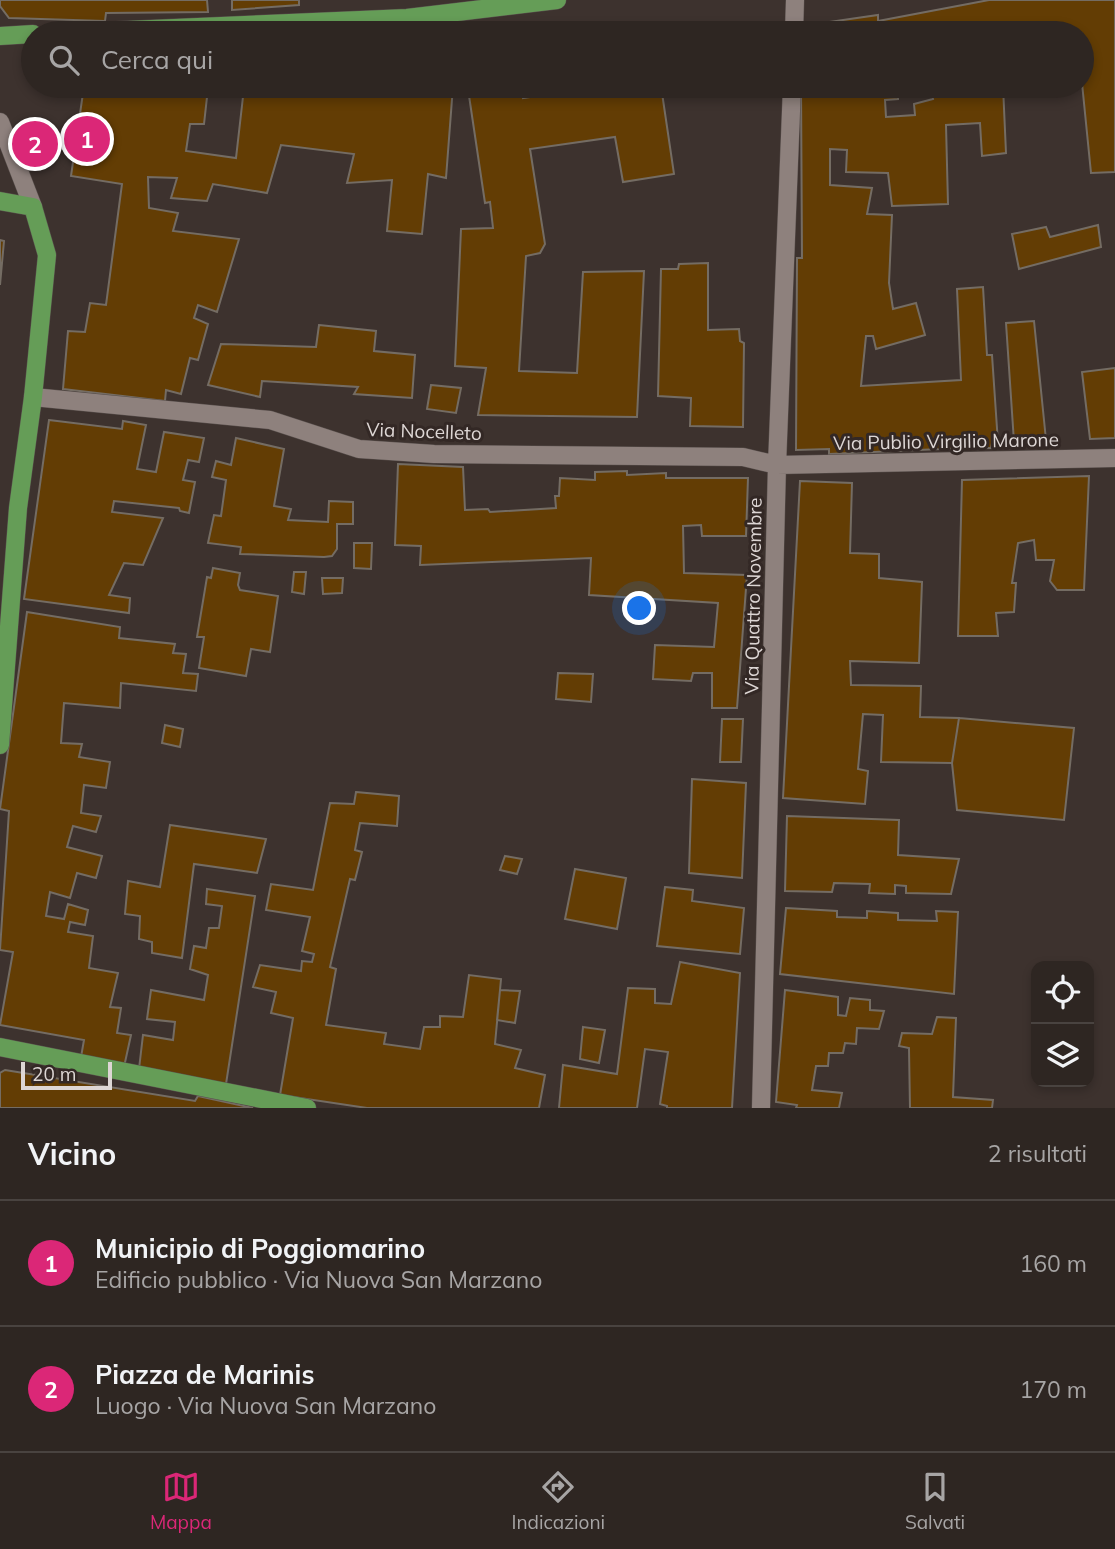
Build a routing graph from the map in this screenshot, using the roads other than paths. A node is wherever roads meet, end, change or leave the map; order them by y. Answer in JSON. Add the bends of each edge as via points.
{"nodes":[{"id":1,"x":558,"y":0,"type":"edge"},
{"id":2,"x":795,"y":0,"type":"edge"},
{"id":3,"x":337,"y":21,"type":"edge"},
{"id":4,"x":794,"y":21,"type":"edge"},
{"id":5,"x":21,"y":35,"type":"edge"},
{"id":6,"x":0,"y":36,"type":"edge"},
{"id":7,"x":792,"y":98,"type":"edge"},
{"id":8,"x":0,"y":122,"type":"edge"},
{"id":9,"x":0,"y":201,"type":"edge"},
{"id":10,"x":33,"y":207,"type":"junction"},
{"id":11,"x":33,"y":397,"type":"junction"},
{"id":12,"x":1115,"y":458,"type":"edge"},
{"id":13,"x":777,"y":465,"type":"junction"},
{"id":14,"x":0,"y":745,"type":"edge"},
{"id":15,"x":0,"y":1047,"type":"edge"},
{"id":16,"x":307,"y":1108,"type":"edge"},
{"id":17,"x":761,"y":1108,"type":"edge"}],
"edges":[{"from":1,"to":3,"type":"main road","via":[[407,18]]},
{"from":2,"to":4,"type":"street"},
{"from":5,"to":6,"type":"main road"},
{"from":7,"to":13,"type":"street","name":"Via Quattro Novembre"},
{"from":8,"to":10,"type":"street"},
{"from":9,"to":10,"type":"main road"},
{"from":10,"to":11,"type":"main road","via":[[47,255]]},
{"from":11,"to":13,"type":"street","name":"Via Nocelleto","via":[[270,420],[359,450],[743,457]]},
{"from":11,"to":14,"type":"main road","via":[[18,508]]},
{"from":12,"to":13,"type":"street","name":"Via Publio Virgilio Marone"},
{"from":13,"to":17,"type":"street","name":"Via Quattro Novembre"},
{"from":15,"to":16,"type":"main road"}]}
